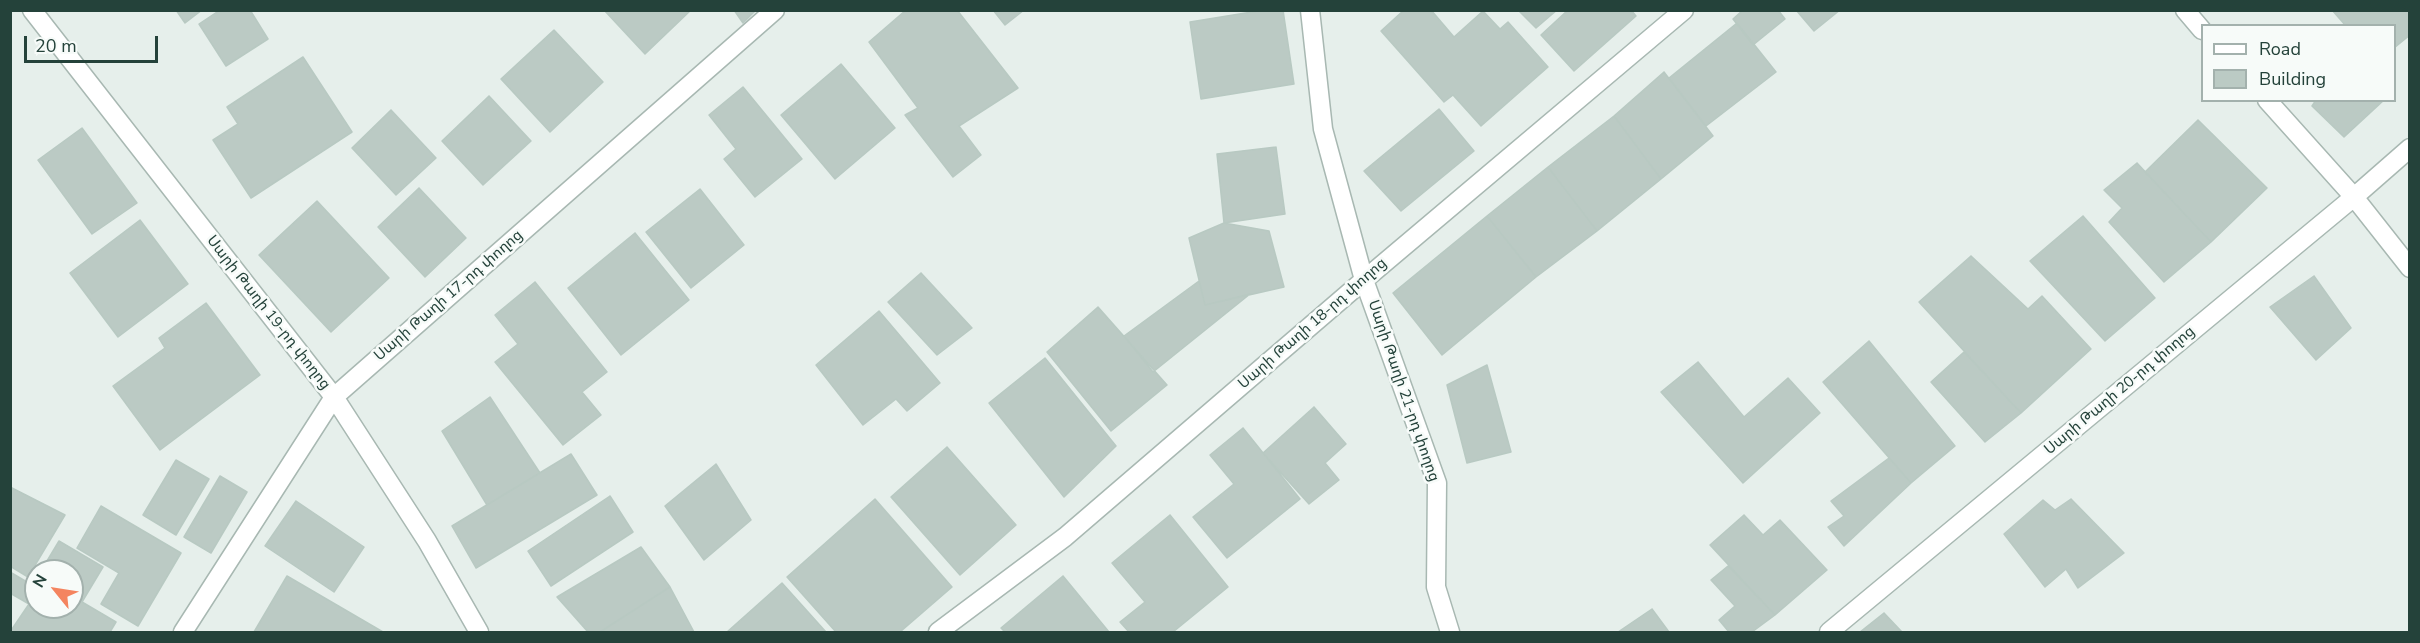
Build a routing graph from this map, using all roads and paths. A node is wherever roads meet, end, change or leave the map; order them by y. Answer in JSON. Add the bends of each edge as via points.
{"nodes":[{"id":1,"x":32,"y":10,"type":"edge"},
{"id":2,"x":775,"y":10,"type":"edge"},
{"id":3,"x":1310,"y":10,"type":"edge"},
{"id":4,"x":1684,"y":10,"type":"edge"},
{"id":5,"x":2185,"y":10,"type":"edge"},
{"id":6,"x":2201,"y":29,"type":"edge"},
{"id":7,"x":2268,"y":102,"type":"edge"},
{"id":8,"x":2409,"y":148,"type":"edge"},
{"id":9,"x":2354,"y":197,"type":"junction"},
{"id":10,"x":2409,"y":268,"type":"edge"},
{"id":11,"x":1364,"y":280,"type":"junction"},
{"id":12,"x":334,"y":397,"type":"junction"},
{"id":13,"x":183,"y":633,"type":"edge"},
{"id":14,"x":479,"y":633,"type":"edge"},
{"id":15,"x":938,"y":633,"type":"edge"},
{"id":16,"x":1450,"y":633,"type":"edge"},
{"id":17,"x":1829,"y":633,"type":"edge"}],
"edges":[{"from":1,"to":12,"type":"street","name":"Սարի Թաղի 19-րդ փողոց"},
{"from":2,"to":12,"type":"street","name":"Սարի Թաղի 17-րդ փողոց"},
{"from":3,"to":11,"type":"street","name":"Սարի Թաղի 21-րդ փողոց","via":[[1323,129]]},
{"from":4,"to":11,"type":"street","name":"Սարի Թաղի 18-րդ փողոց"},
{"from":5,"to":6,"type":"street"},
{"from":7,"to":9,"type":"street"},
{"from":8,"to":9,"type":"street","name":"Սարի Թաղի 20-րդ փողոց"},
{"from":9,"to":10,"type":"street"},
{"from":9,"to":17,"type":"street","name":"Սարի Թաղի 20-րդ փողոց"},
{"from":11,"to":15,"type":"street","name":"Սարի Թաղի 18-րդ փողոց","via":[[1065,537]]},
{"from":11,"to":16,"type":"street","name":"Սարի Թաղի 21-րդ փողոց","via":[[1437,483],[1436,587]]},
{"from":12,"to":13,"type":"street","name":"Սարի Թաղի 17-րդ փողոց"},
{"from":12,"to":14,"type":"street","name":"Սարի Թաղի 19-րդ փողոց","via":[[427,541]]}]}
